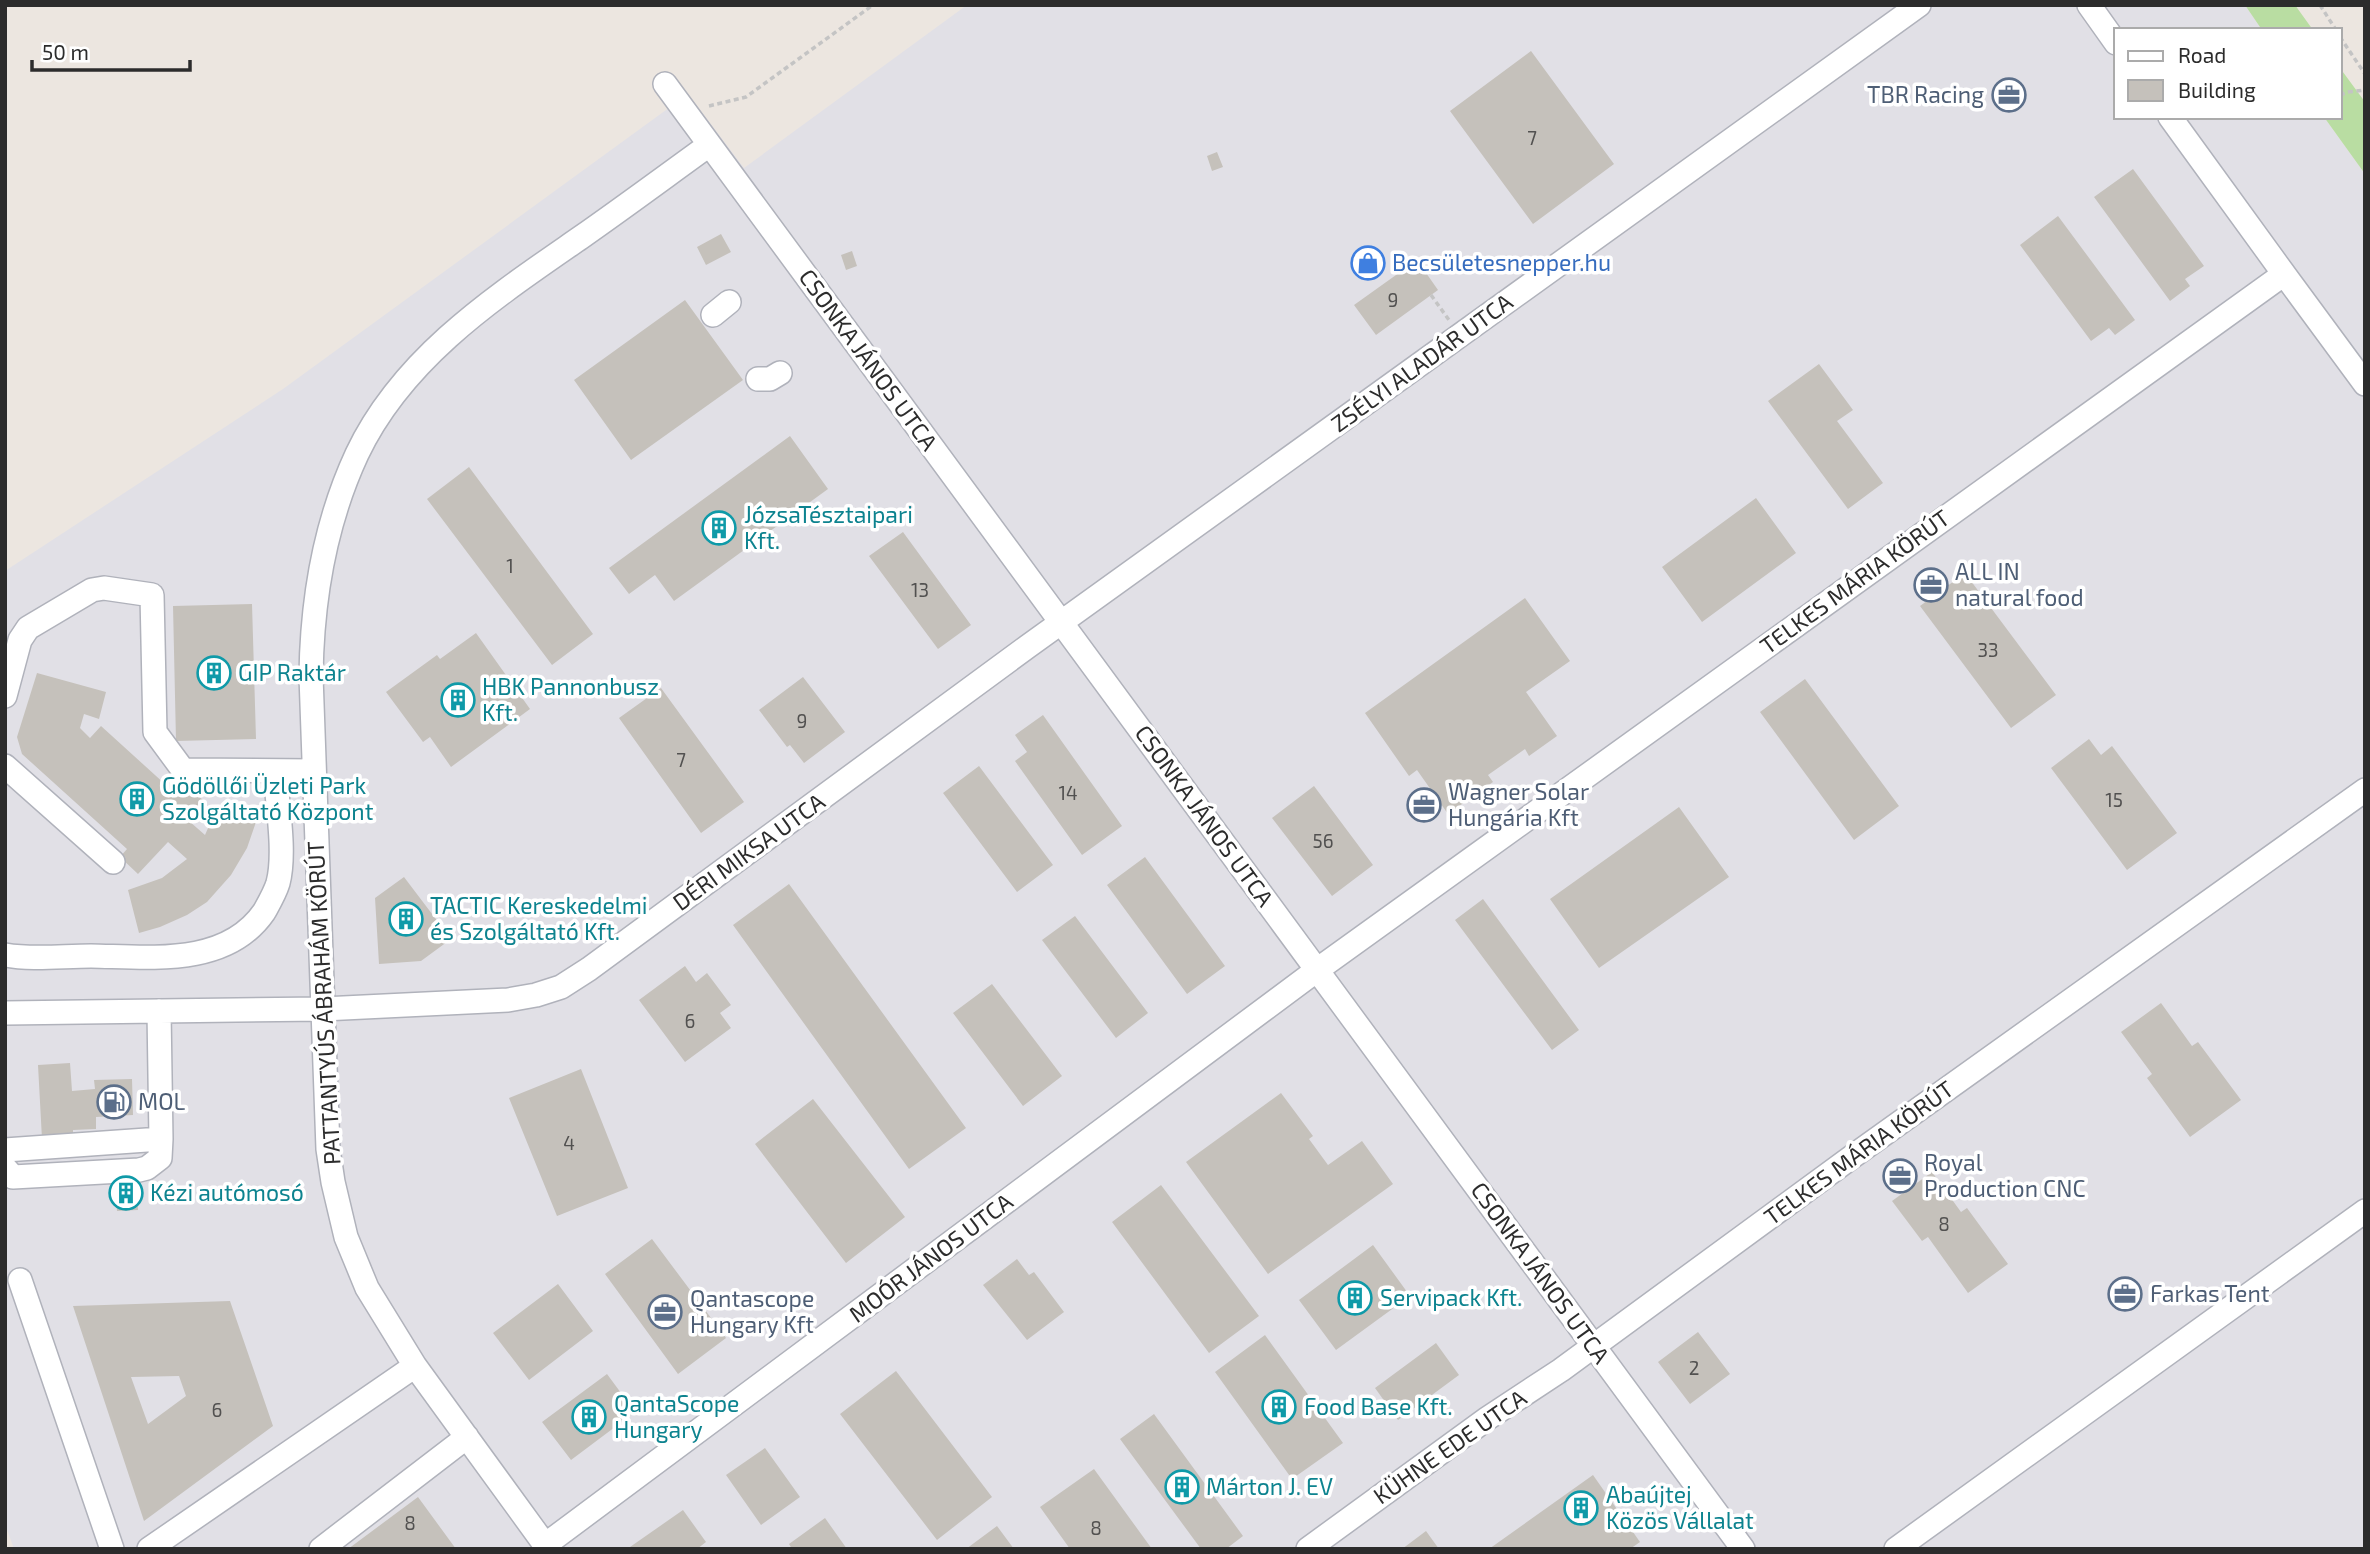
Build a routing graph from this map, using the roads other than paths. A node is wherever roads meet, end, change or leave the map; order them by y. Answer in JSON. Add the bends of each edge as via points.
{"nodes":[{"id":1,"x":1919,"y":5,"type":"edge"},
{"id":2,"x":2089,"y":5,"type":"edge"},
{"id":3,"x":2114,"y":40,"type":"edge"},
{"id":4,"x":665,"y":84,"type":"dead end"},
{"id":5,"x":2172,"y":119,"type":"edge"},
{"id":6,"x":709,"y":145,"type":"junction"},
{"id":7,"x":2284,"y":274,"type":"junction"},
{"id":8,"x":2365,"y":384,"type":"edge"},
{"id":9,"x":1061,"y":623,"type":"junction"},
{"id":10,"x":5,"y":696,"type":"edge"},
{"id":11,"x":5,"y":766,"type":"edge"},
{"id":12,"x":275,"y":771,"type":"junction"},
{"id":13,"x":314,"y":771,"type":"junction"},
{"id":14,"x":2365,"y":790,"type":"edge"},
{"id":15,"x":113,"y":862,"type":"dead end"},
{"id":16,"x":5,"y":955,"type":"edge"},
{"id":17,"x":1317,"y":970,"type":"junction"},
{"id":18,"x":323,"y":1009,"type":"junction"},
{"id":19,"x":159,"y":1011,"type":"junction"},
{"id":20,"x":5,"y":1013,"type":"edge"},
{"id":21,"x":161,"y":1139,"type":"junction"},
{"id":22,"x":5,"y":1150,"type":"edge"},
{"id":23,"x":5,"y":1168,"type":"edge"},
{"id":24,"x":2365,"y":1211,"type":"edge"},
{"id":25,"x":20,"y":1280,"type":"dead end"},
{"id":26,"x":1593,"y":1346,"type":"junction"},
{"id":27,"x":415,"y":1366,"type":"junction"},
{"id":28,"x":467,"y":1437,"type":"junction"},
{"id":29,"x":547,"y":1547,"type":"edge"},
{"id":30,"x":112,"y":1549,"type":"edge"},
{"id":31,"x":149,"y":1549,"type":"edge"},
{"id":32,"x":321,"y":1549,"type":"edge"},
{"id":33,"x":1308,"y":1549,"type":"edge"},
{"id":34,"x":1742,"y":1549,"type":"edge"},
{"id":35,"x":1896,"y":1549,"type":"edge"}],
"edges":[{"from":1,"to":9,"type":"street","name":"ZSÉLYI ALADÁR UTCA"},
{"from":2,"to":3,"type":"street"},
{"from":4,"to":6,"type":"street","name":"CSONKA JÁNOS UTCA"},
{"from":5,"to":7,"type":"street"},
{"from":6,"to":9,"type":"street","name":"CSONKA JÁNOS UTCA"},
{"from":6,"to":13,"type":"street","name":"PATTANTYÚS ÁBRAHÁM KÖRÚT","via":[[463,323],[414,372],[373,426],[342,490],[316,592],[311,676]]},
{"from":7,"to":8,"type":"street"},
{"from":7,"to":17,"type":"street","name":"TELKES MÁRIA KÖRÚT"},
{"from":9,"to":17,"type":"street","name":"CSONKA JÁNOS UTCA"},
{"from":9,"to":18,"type":"street","name":"DÉRI MIKSA UTCA","via":[[561,987],[508,1000]]},
{"from":10,"to":12,"type":"street","via":[[20,640],[28,628],[92,590],[152,595],[155,732],[183,770]]},
{"from":11,"to":15,"type":"street"},
{"from":12,"to":13,"type":"street"},
{"from":12,"to":16,"type":"street","via":[[281,862],[278,884],[260,917],[233,942],[197,954]]},
{"from":13,"to":18,"type":"street","name":"PATTANTYÚS ÁBRAHÁM KÖRÚT"},
{"from":14,"to":26,"type":"street","name":"TELKES MÁRIA KÖRÚT"},
{"from":17,"to":26,"type":"street","name":"CSONKA JÁNOS UTCA"},
{"from":17,"to":29,"type":"street","name":"MOÓR JÁNOS UTCA"},
{"from":18,"to":19,"type":"street","name":"DÉRI MIKSA UTCA"},
{"from":18,"to":27,"type":"street","name":"PATTANTYÚS ÁBRAHÁM KÖRÚT","via":[[328,1149],[339,1212],[367,1288]]},
{"from":19,"to":20,"type":"street","name":"DÉRI MIKSA UTCA"},
{"from":19,"to":21,"type":"street"},
{"from":21,"to":22,"type":"street"},
{"from":21,"to":23,"type":"street","via":[[160,1158],[139,1170],[13,1177]]},
{"from":24,"to":35,"type":"street"},
{"from":25,"to":30,"type":"street"},
{"from":26,"to":33,"type":"street","name":"KÜHNE EDE UTCA"},
{"from":26,"to":34,"type":"street","name":"CSONKA JÁNOS UTCA"},
{"from":27,"to":28,"type":"street","name":"PATTANTYÚS ÁBRAHÁM KÖRÚT"},
{"from":27,"to":31,"type":"street"},
{"from":28,"to":29,"type":"street","name":"PATTANTYÚS ÁBRAHÁM KÖRÚT"},
{"from":28,"to":32,"type":"street"}]}
